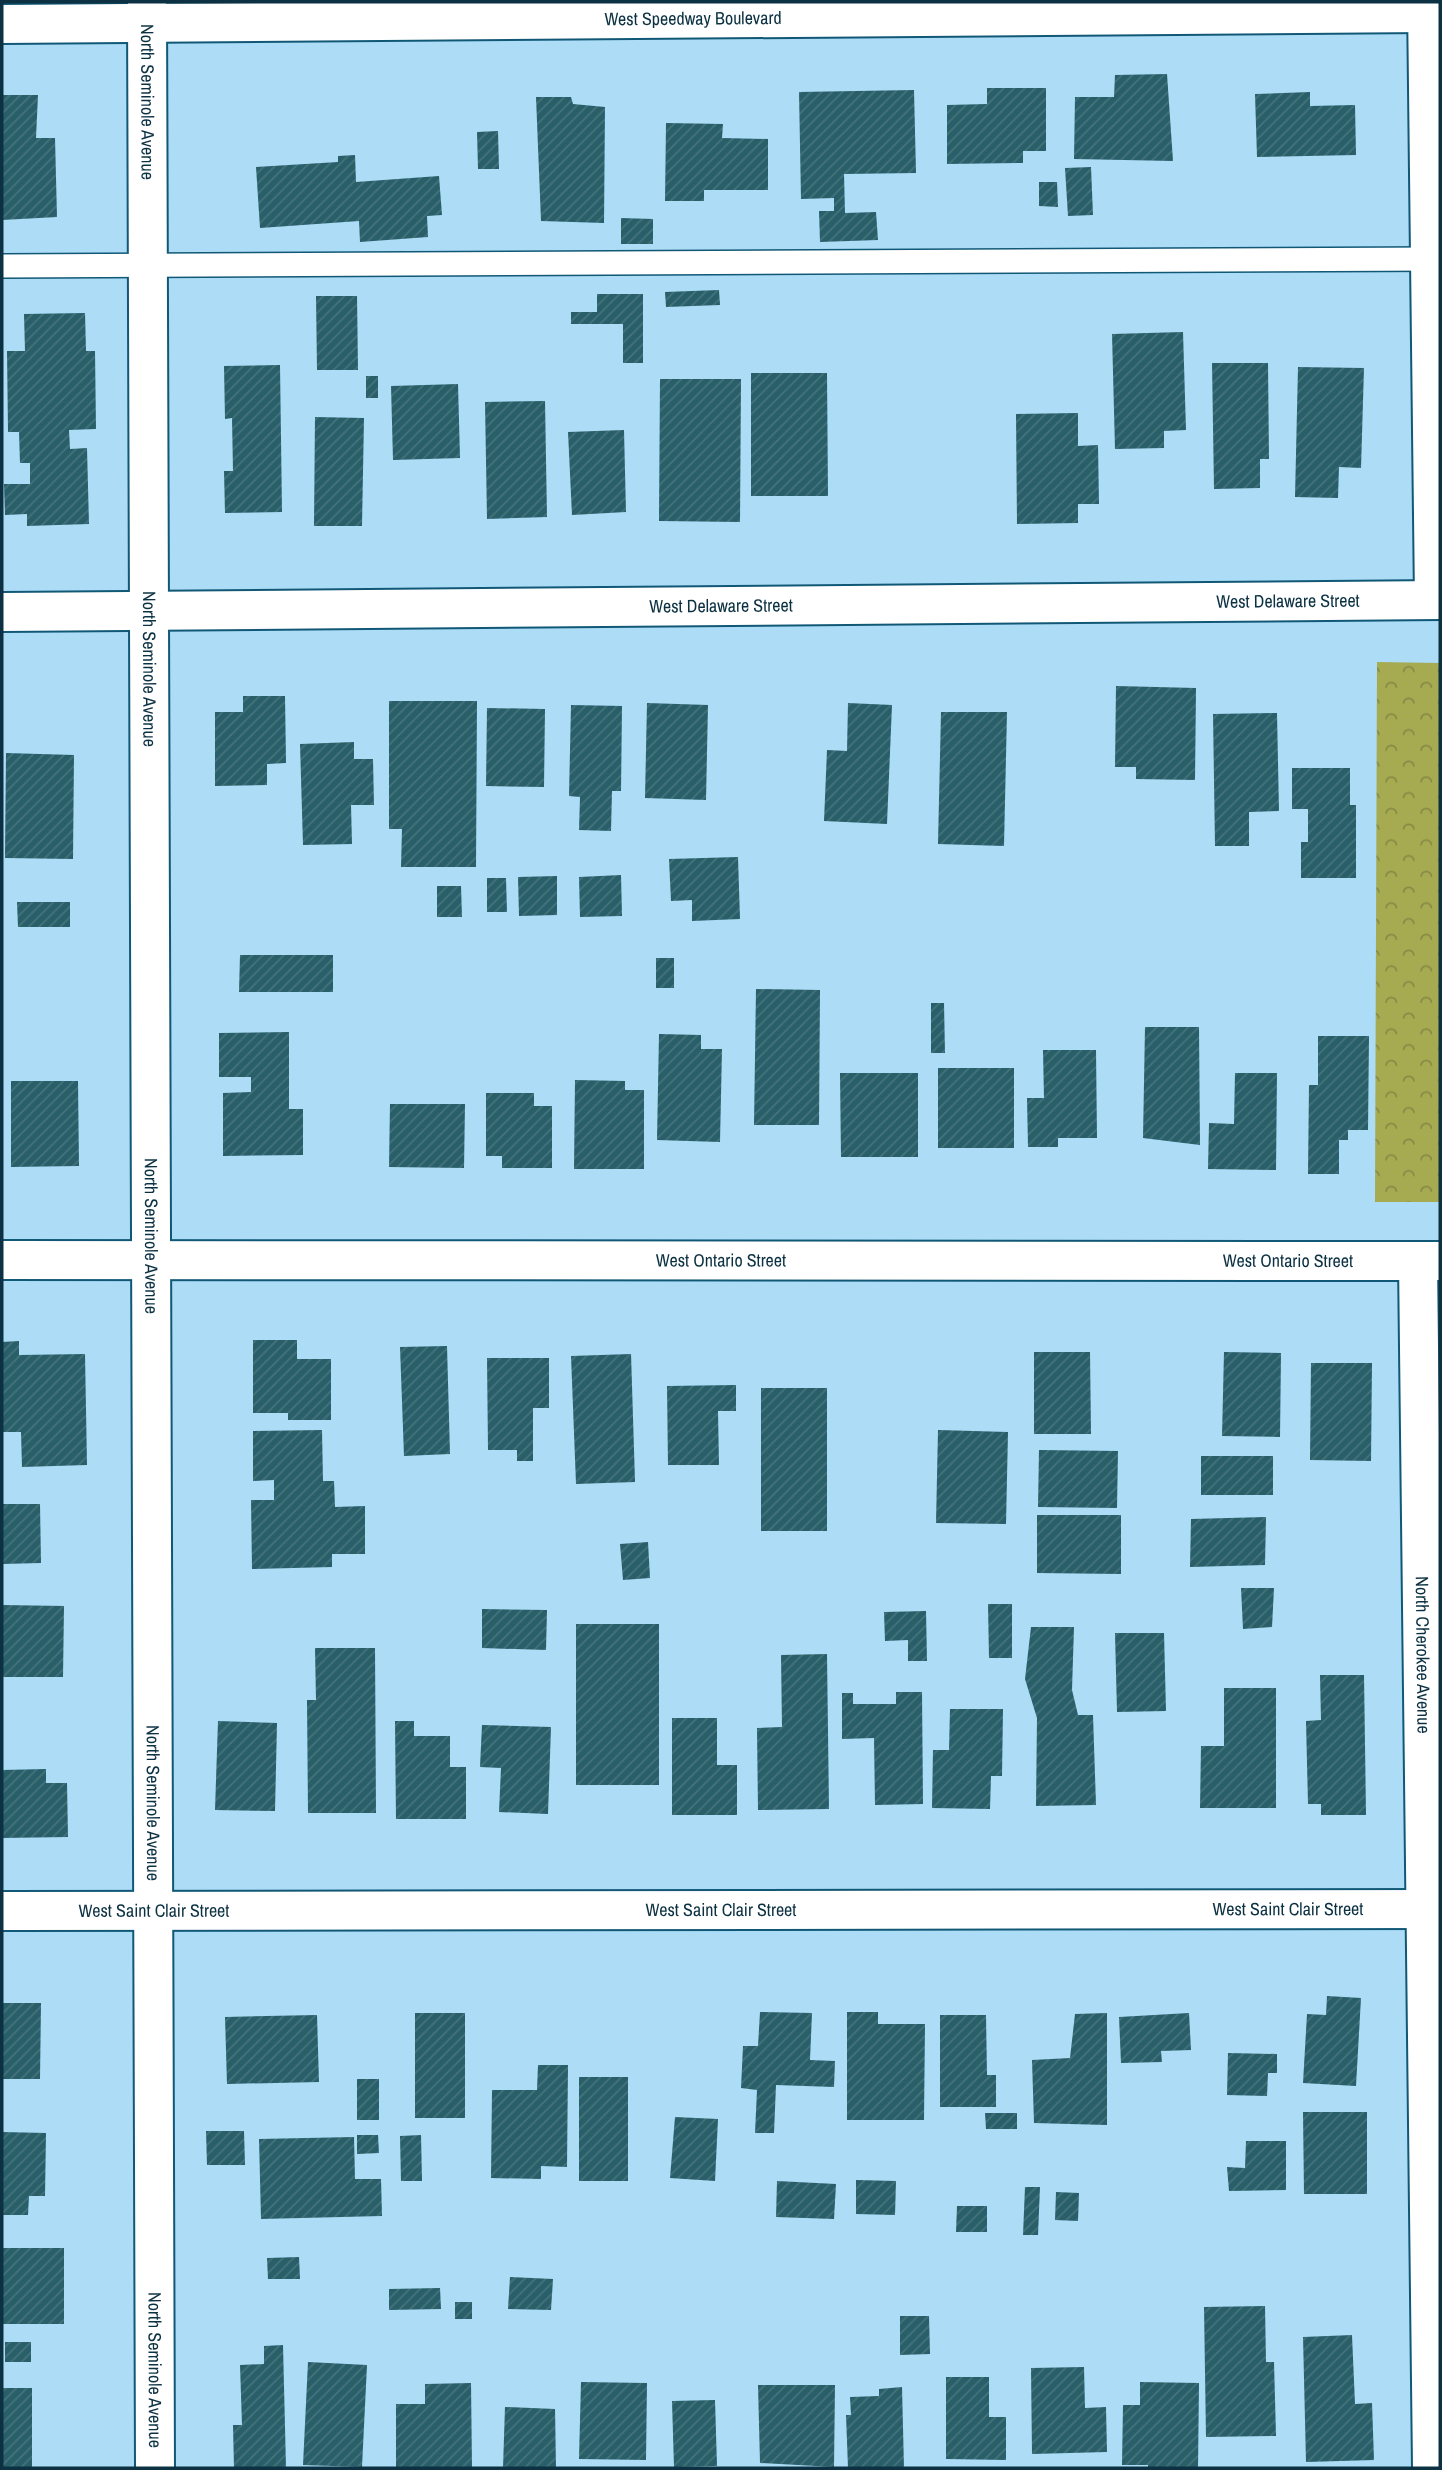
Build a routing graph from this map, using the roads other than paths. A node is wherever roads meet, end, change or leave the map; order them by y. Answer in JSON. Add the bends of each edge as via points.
{"nodes":[{"id":1,"x":1427,"y":8,"type":"edge"},
{"id":2,"x":147,"y":13,"type":"edge"},
{"id":3,"x":2,"y":24,"type":"edge"},
{"id":4,"x":1435,"y":259,"type":"edge"},
{"id":5,"x":147,"y":265,"type":"junction"},
{"id":6,"x":2,"y":267,"type":"edge"},
{"id":7,"x":1437,"y":600,"type":"edge"},
{"id":8,"x":2,"y":612,"type":"edge"},
{"id":9,"x":147,"y":612,"type":"junction"},
{"id":10,"x":151,"y":1259,"type":"junction"},
{"id":11,"x":2,"y":1260,"type":"edge"},
{"id":12,"x":1429,"y":1261,"type":"edge"},
{"id":13,"x":153,"y":1910,"type":"junction"},
{"id":14,"x":1433,"y":1910,"type":"edge"},
{"id":15,"x":2,"y":1912,"type":"edge"},
{"id":16,"x":155,"y":2468,"type":"edge"},
{"id":17,"x":1432,"y":2468,"type":"edge"}],
"edges":[{"from":1,"to":2,"type":"street","name":"West Speedway Boulevard"},
{"from":1,"to":4,"type":"street"},
{"from":2,"to":3,"type":"street","name":"West Speedway Boulevard"},
{"from":2,"to":5,"type":"street","name":"North Seminole Avenue"},
{"from":4,"to":5,"type":"lane"},
{"from":4,"to":7,"type":"street"},
{"from":5,"to":6,"type":"lane"},
{"from":5,"to":9,"type":"street","name":"North Seminole Avenue"},
{"from":7,"to":9,"type":"street","name":"West Delaware Street"},
{"from":8,"to":9,"type":"street","name":"West Delaware Street"},
{"from":9,"to":10,"type":"street","name":"North Seminole Avenue"},
{"from":10,"to":11,"type":"street","name":"West Ontario Street"},
{"from":10,"to":12,"type":"street","name":"West Ontario Street"},
{"from":10,"to":13,"type":"street","name":"North Seminole Avenue"},
{"from":12,"to":14,"type":"street","name":"North Cherokee Avenue"},
{"from":13,"to":14,"type":"street","name":"West Saint Clair Street"},
{"from":13,"to":15,"type":"street","name":"West Saint Clair Street"},
{"from":13,"to":16,"type":"street","name":"North Seminole Avenue"},
{"from":14,"to":17,"type":"street","name":"North Cherokee Avenue"}]}
